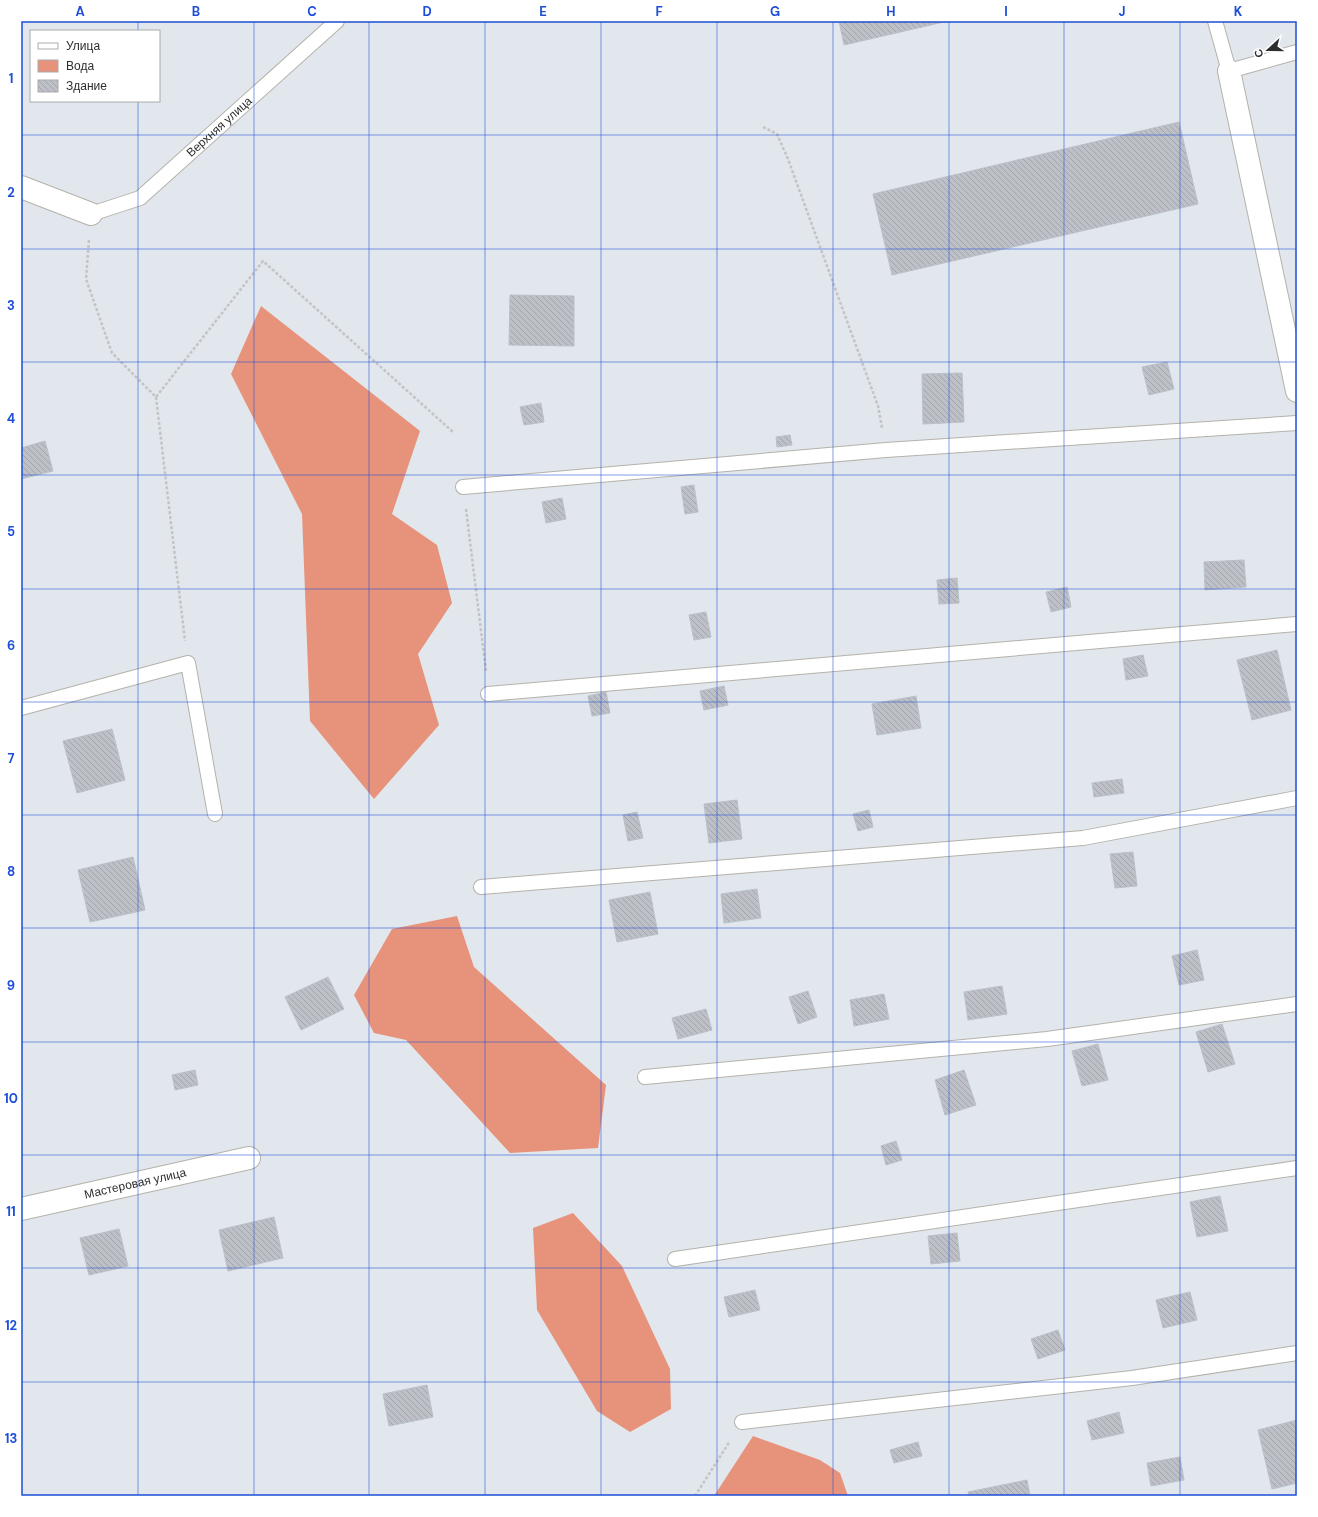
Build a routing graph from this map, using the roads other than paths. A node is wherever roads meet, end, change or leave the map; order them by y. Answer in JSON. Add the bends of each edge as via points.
{"nodes":[{"id":1,"x":337,"y":21,"type":"edge"},
{"id":2,"x":1215,"y":21,"type":"edge"},
{"id":3,"x":1297,"y":52,"type":"edge"},
{"id":4,"x":1229,"y":71,"type":"junction"},
{"id":5,"x":21,"y":186,"type":"edge"},
{"id":6,"x":91,"y":214,"type":"joint"},
{"id":7,"x":1297,"y":391,"type":"edge"},
{"id":8,"x":1297,"y":423,"type":"edge"},
{"id":9,"x":463,"y":487,"type":"road end"},
{"id":10,"x":1297,"y":624,"type":"edge"},
{"id":11,"x":488,"y":694,"type":"road end"},
{"id":12,"x":21,"y":708,"type":"edge"},
{"id":13,"x":1297,"y":798,"type":"edge"},
{"id":14,"x":215,"y":814,"type":"dead end"},
{"id":15,"x":481,"y":887,"type":"dead end"},
{"id":16,"x":1297,"y":1004,"type":"edge"},
{"id":17,"x":645,"y":1077,"type":"dead end"},
{"id":18,"x":249,"y":1158,"type":"dead end"},
{"id":19,"x":1297,"y":1168,"type":"edge"},
{"id":20,"x":21,"y":1209,"type":"edge"},
{"id":21,"x":675,"y":1259,"type":"dead end"},
{"id":22,"x":1297,"y":1353,"type":"edge"},
{"id":23,"x":742,"y":1422,"type":"road end"}],
"edges":[{"from":1,"to":6,"type":"lane","name":"Верхняя улица","via":[[140,198]]},
{"from":2,"to":4,"type":"lane"},
{"from":3,"to":4,"type":"lane"},
{"from":4,"to":7,"type":"street"},
{"from":5,"to":6,"type":"street"},
{"from":8,"to":9,"type":"lane","via":[[886,450]]},
{"from":10,"to":11,"type":"lane"},
{"from":12,"to":14,"type":"lane","via":[[188,663]]},
{"from":13,"to":15,"type":"lane","via":[[1083,838]]},
{"from":16,"to":17,"type":"lane","via":[[1047,1039]]},
{"from":18,"to":20,"type":"street","name":"Мастеровая улица"},
{"from":19,"to":21,"type":"lane"},
{"from":22,"to":23,"type":"lane","via":[[1132,1378]]}]}
